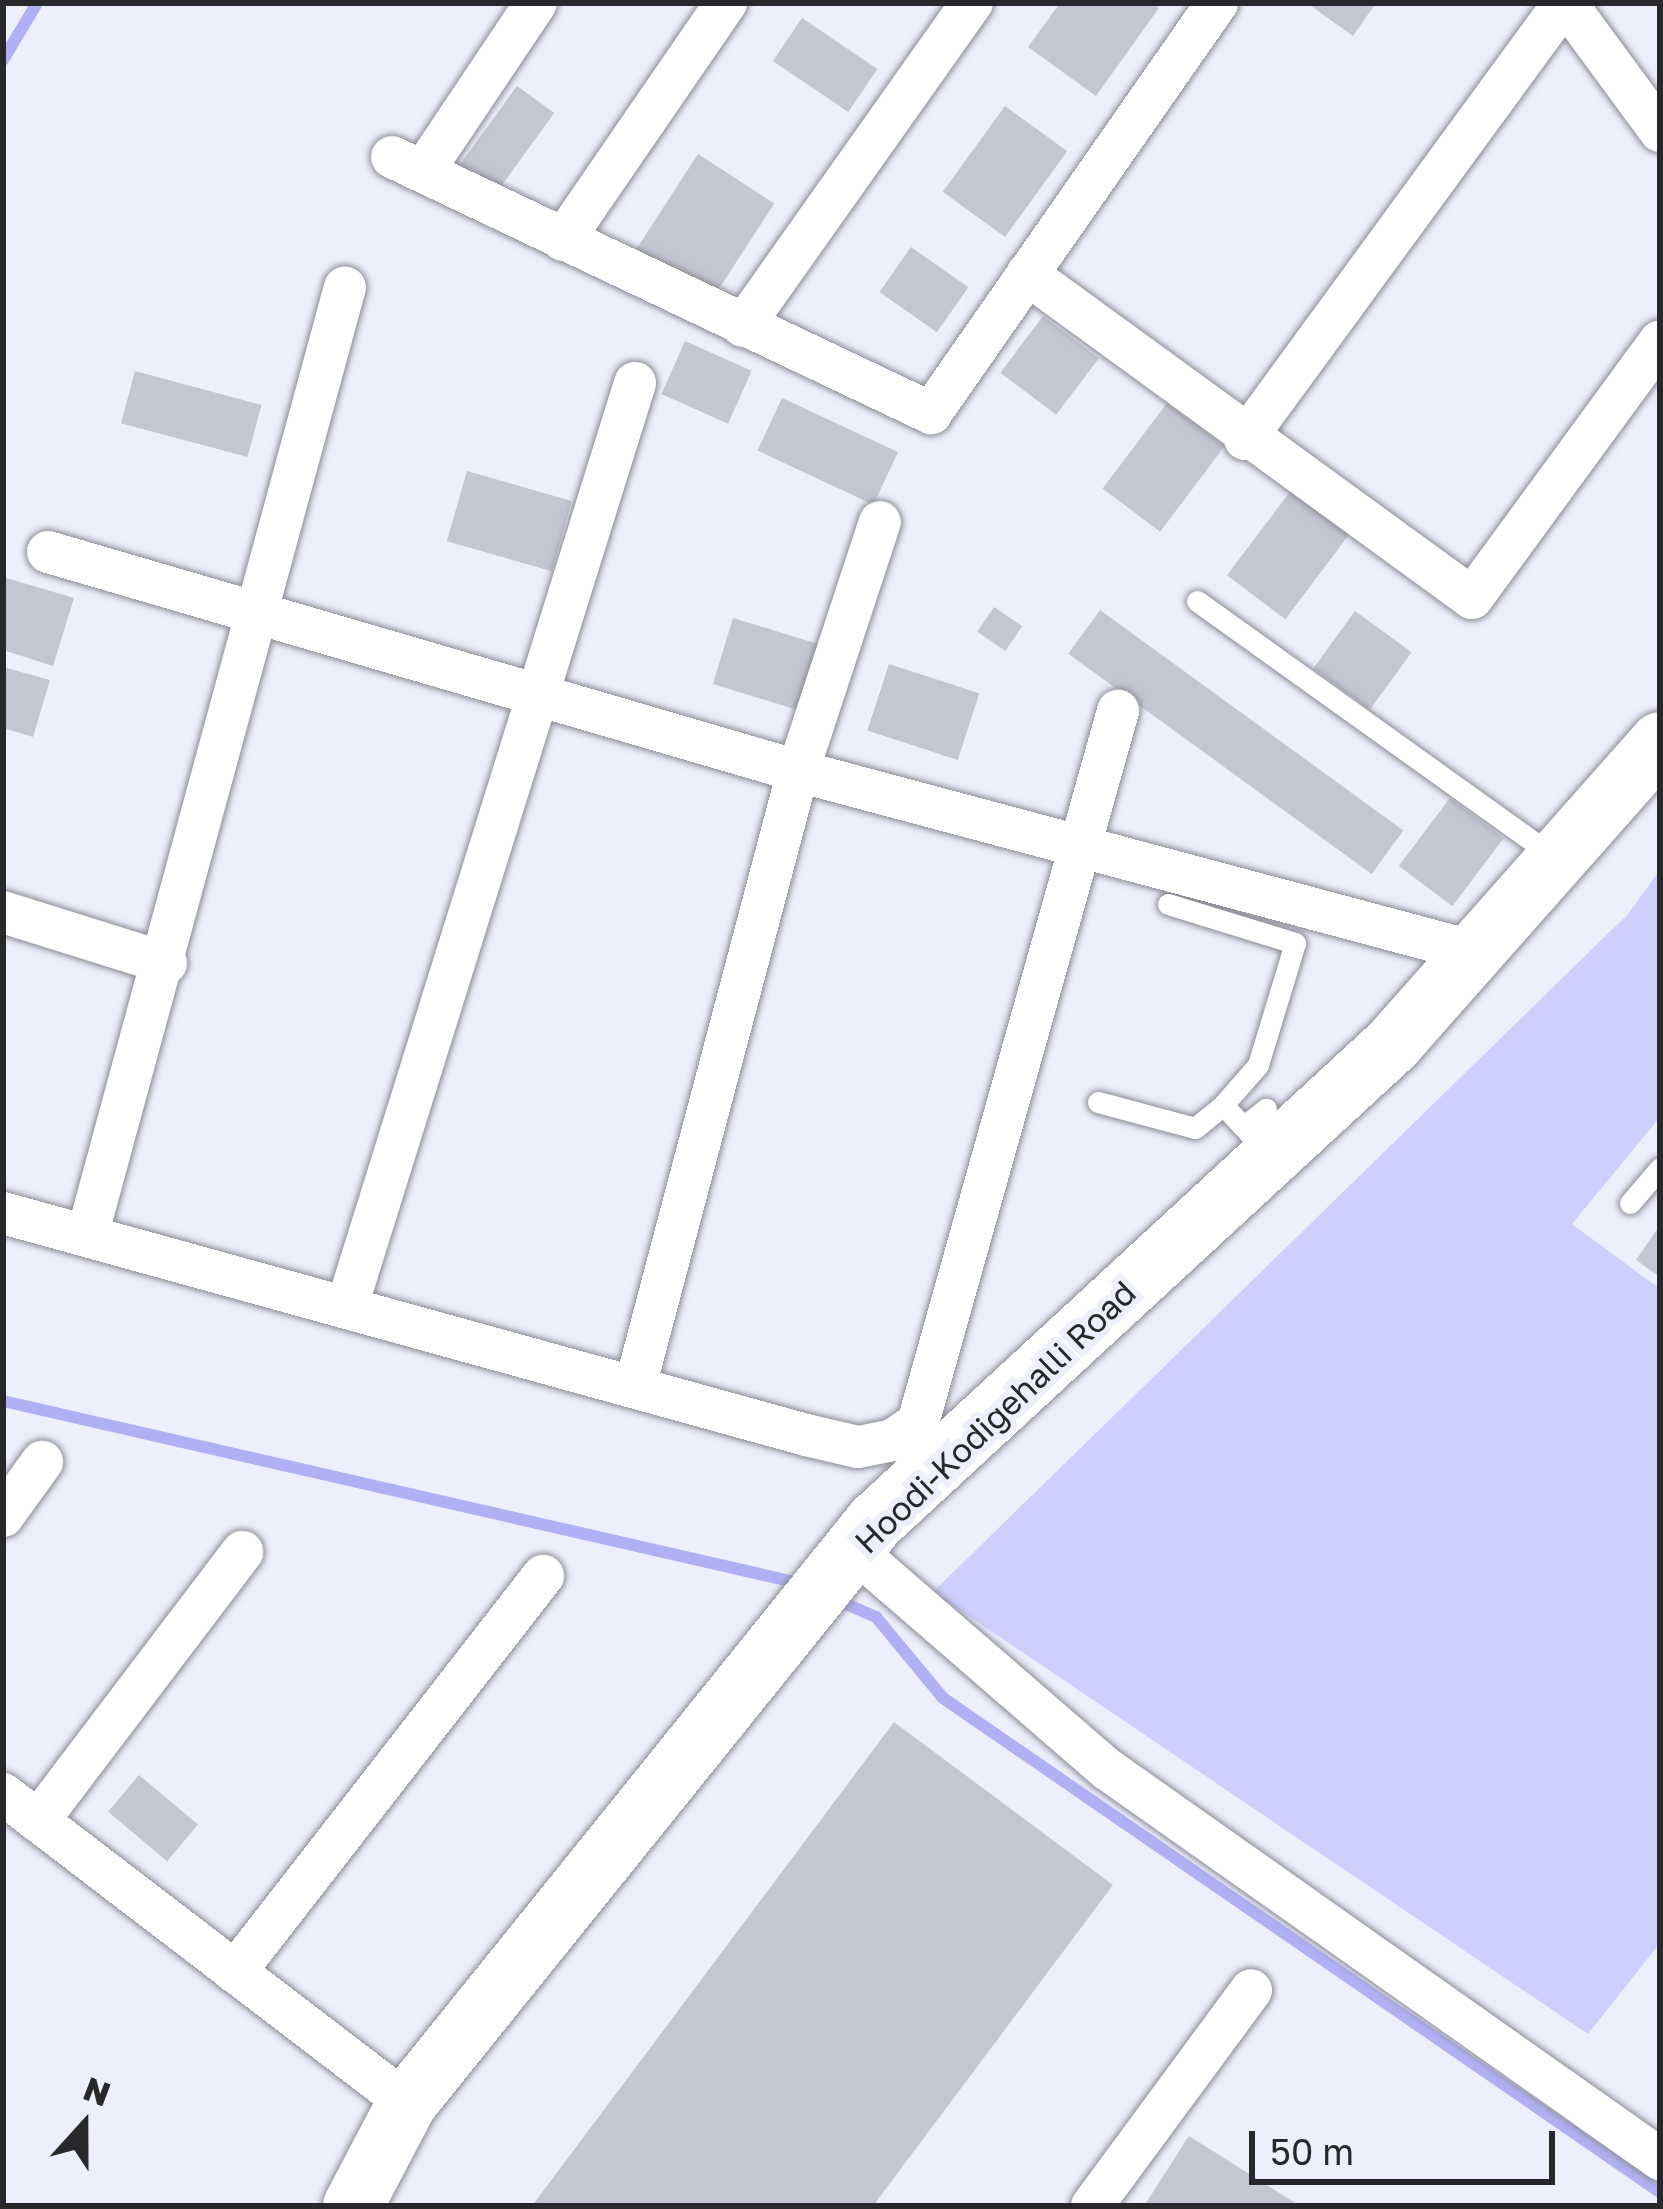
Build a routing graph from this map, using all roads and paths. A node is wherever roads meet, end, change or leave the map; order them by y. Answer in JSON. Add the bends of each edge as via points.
{"nodes":[{"id":1,"x":536,"y":3,"type":"edge"},
{"id":2,"x":726,"y":3,"type":"edge"},
{"id":3,"x":972,"y":3,"type":"edge"},
{"id":4,"x":1565,"y":3,"type":"edge"},
{"id":5,"x":1206,"y":7,"type":"edge"},
{"id":6,"x":1660,"y":131,"type":"edge"},
{"id":7,"x":563,"y":240,"type":"junction"},
{"id":8,"x":1027,"y":274,"type":"junction"},
{"id":9,"x":346,"y":287,"type":"dead end"},
{"id":10,"x":743,"y":326,"type":"junction"},
{"id":11,"x":1660,"y":341,"type":"edge"},
{"id":12,"x":635,"y":383,"type":"dead end"},
{"id":13,"x":1245,"y":439,"type":"junction"},
{"id":14,"x":880,"y":522,"type":"dead end"},
{"id":15,"x":48,"y":552,"type":"dead end"},
{"id":16,"x":1197,"y":601,"type":"dead end"},
{"id":17,"x":261,"y":610,"type":"junction"},
{"id":18,"x":536,"y":692,"type":"junction"},
{"id":19,"x":1118,"y":711,"type":"dead end"},
{"id":20,"x":1660,"y":742,"type":"edge"},
{"id":21,"x":798,"y":771,"type":"junction"},
{"id":22,"x":1079,"y":840,"type":"junction"},
{"id":23,"x":1557,"y":859,"type":"junction"},
{"id":24,"x":1168,"y":904,"type":"dead end"},
{"id":25,"x":3,"y":912,"type":"edge"},
{"id":26,"x":1475,"y":952,"type":"junction"},
{"id":27,"x":166,"y":963,"type":"junction"},
{"id":28,"x":1098,"y":1102,"type":"dead end"},
{"id":29,"x":1223,"y":1105,"type":"junction"},
{"id":30,"x":1260,"y":1131,"type":"junction"},
{"id":31,"x":1660,"y":1168,"type":"edge"},
{"id":32,"x":1630,"y":1203,"type":"dead end"},
{"id":33,"x":3,"y":1213,"type":"edge"},
{"id":34,"x":87,"y":1236,"type":"junction"},
{"id":35,"x":347,"y":1306,"type":"junction"},
{"id":36,"x":636,"y":1383,"type":"junction"},
{"id":37,"x":42,"y":1462,"type":"dead end"},
{"id":38,"x":3,"y":1516,"type":"edge"},
{"id":39,"x":242,"y":1552,"type":"dead end"},
{"id":40,"x":543,"y":1576,"type":"dead end"},
{"id":41,"x":832,"y":1578,"type":"junction"},
{"id":42,"x":3,"y":1794,"type":"edge"},
{"id":43,"x":38,"y":1821,"type":"junction"},
{"id":44,"x":235,"y":1972,"type":"junction"},
{"id":45,"x":1251,"y":1990,"type":"dead end"},
{"id":46,"x":407,"y":2103,"type":"junction"},
{"id":47,"x":1660,"y":2159,"type":"edge"},
{"id":48,"x":353,"y":2206,"type":"edge"},
{"id":49,"x":1092,"y":2206,"type":"edge"}],
"edges":[{"from":1,"to":7,"type":"street","via":[[408,164]]},
{"from":2,"to":7,"type":"street"},
{"from":3,"to":10,"type":"street"},
{"from":4,"to":6,"type":"street"},
{"from":4,"to":13,"type":"street"},
{"from":5,"to":8,"type":"street"},
{"from":7,"to":10,"type":"street"},
{"from":8,"to":10,"type":"street","via":[[932,413]]},
{"from":8,"to":13,"type":"street"},
{"from":9,"to":17,"type":"street"},
{"from":11,"to":13,"type":"street","via":[[1472,598]]},
{"from":12,"to":18,"type":"street"},
{"from":14,"to":21,"type":"street"},
{"from":15,"to":17,"type":"street"},
{"from":16,"to":23,"type":"lane"},
{"from":17,"to":18,"type":"street"},
{"from":17,"to":27,"type":"street"},
{"from":18,"to":21,"type":"street"},
{"from":18,"to":35,"type":"street"},
{"from":19,"to":22,"type":"street"},
{"from":20,"to":23,"type":"street","name":"Hoodi-Kodigehalli Road"},
{"from":21,"to":22,"type":"street"},
{"from":21,"to":36,"type":"street"},
{"from":22,"to":26,"type":"street"},
{"from":22,"to":36,"type":"street","via":[[919,1423],[858,1447]]},
{"from":23,"to":26,"type":"street","name":"Hoodi-Kodigehalli Road"},
{"from":24,"to":29,"type":"lane","via":[[1295,943],[1258,1066]]},
{"from":25,"to":27,"type":"street"},
{"from":26,"to":30,"type":"street","name":"Hoodi-Kodigehalli Road"},
{"from":27,"to":34,"type":"street"},
{"from":28,"to":29,"type":"lane","via":[[1195,1128]]},
{"from":29,"to":30,"type":"lane"},
{"from":30,"to":41,"type":"street","name":"Hoodi-Kodigehalli Road"},
{"from":31,"to":32,"type":"lane"},
{"from":33,"to":34,"type":"street"},
{"from":34,"to":35,"type":"street"},
{"from":35,"to":36,"type":"street"},
{"from":37,"to":38,"type":"street"},
{"from":39,"to":43,"type":"street"},
{"from":40,"to":44,"type":"street"},
{"from":41,"to":46,"type":"street","name":"Hoodi-Kodigehalli Road"},
{"from":41,"to":47,"type":"street"},
{"from":42,"to":43,"type":"street"},
{"from":43,"to":44,"type":"street"},
{"from":44,"to":46,"type":"street"},
{"from":45,"to":49,"type":"street"},
{"from":46,"to":48,"type":"street","name":"Hoodi-Kodigehalli Road"}]}
